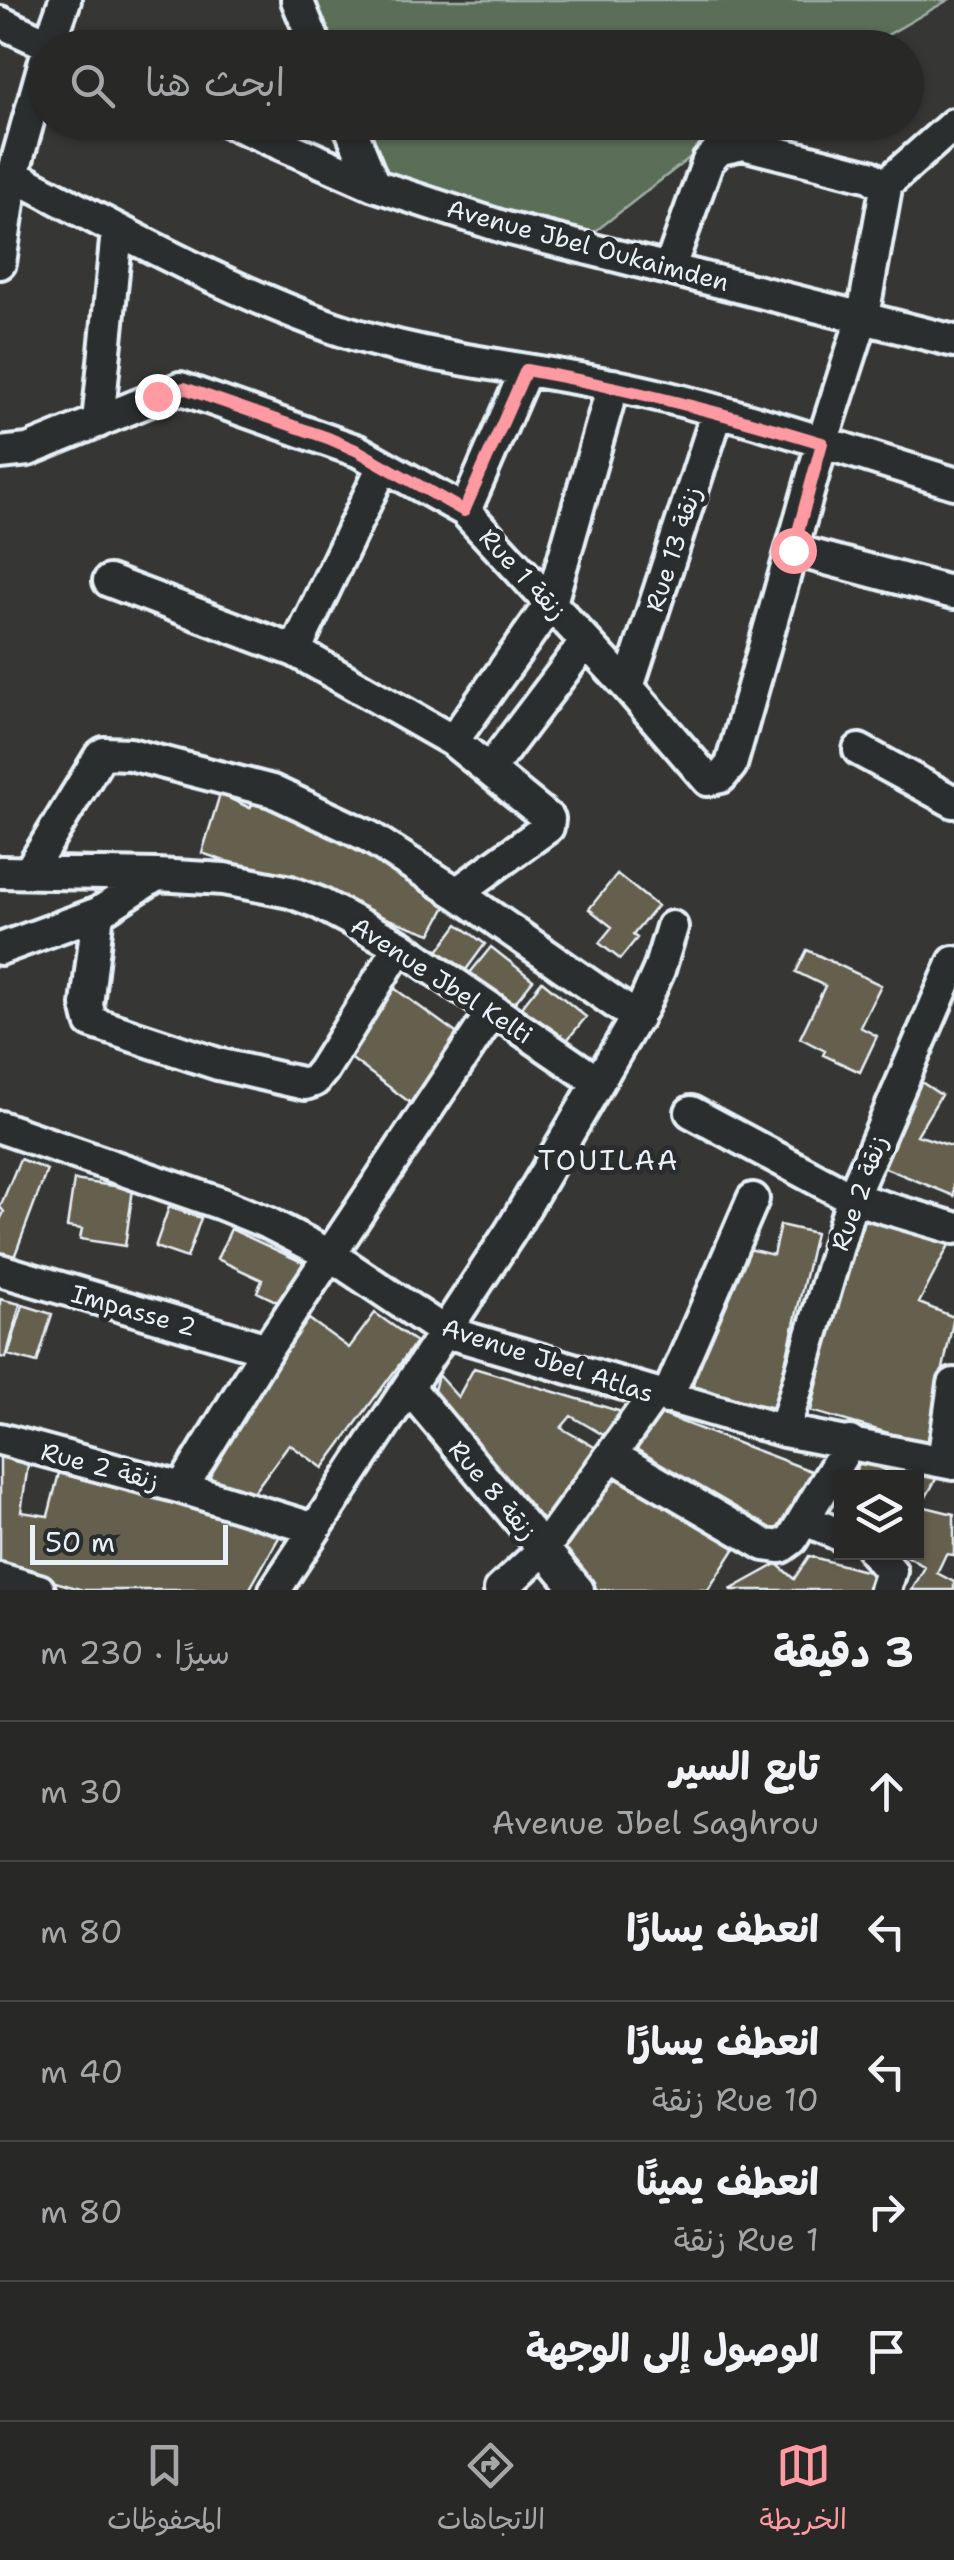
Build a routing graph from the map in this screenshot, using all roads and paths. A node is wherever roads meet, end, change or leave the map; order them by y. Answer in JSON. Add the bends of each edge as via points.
{"nodes":[{"id":1,"x":65,"y":0,"type":"edge"},
{"id":2,"x":297,"y":0,"type":"edge"},
{"id":3,"x":0,"y":22,"type":"edge"},
{"id":4,"x":56,"y":30,"type":"edge"},
{"id":5,"x":310,"y":30,"type":"edge"},
{"id":6,"x":30,"y":38,"type":"edge"},
{"id":7,"x":30,"y":116,"type":"edge"},
{"id":8,"x":954,"y":124,"type":"edge"},
{"id":9,"x":272,"y":140,"type":"edge"},
{"id":10,"x":356,"y":140,"type":"edge"},
{"id":11,"x":13,"y":174,"type":"junction"},
{"id":12,"x":374,"y":184,"type":"junction"},
{"id":13,"x":884,"y":185,"type":"junction"},
{"id":14,"x":117,"y":230,"type":"junction"},
{"id":15,"x":0,"y":262,"type":"edge"},
{"id":16,"x":670,"y":267,"type":"junction"},
{"id":17,"x":864,"y":316,"type":"junction"},
{"id":18,"x":954,"y":341,"type":"edge"},
{"id":19,"x":526,"y":370,"type":"junction"},
{"id":20,"x":613,"y":385,"type":"junction"},
{"id":21,"x":718,"y":412,"type":"junction"},
{"id":22,"x":98,"y":422,"type":"junction"},
{"id":23,"x":822,"y":443,"type":"junction"},
{"id":24,"x":5,"y":460,"type":"edge"},
{"id":25,"x":383,"y":466,"type":"junction"},
{"id":26,"x":954,"y":483,"type":"edge"},
{"id":27,"x":464,"y":511,"type":"junction"},
{"id":28,"x":793,"y":550,"type":"junction"},
{"id":29,"x":109,"y":581,"type":"dead end"},
{"id":30,"x":954,"y":592,"type":"edge"},
{"id":31,"x":551,"y":603,"type":"junction"},
{"id":32,"x":585,"y":643,"type":"junction"},
{"id":33,"x":295,"y":651,"type":"junction"},
{"id":34,"x":628,"y":687,"type":"junction"},
{"id":35,"x":452,"y":740,"type":"junction"},
{"id":36,"x":858,"y":750,"type":"dead end"},
{"id":37,"x":489,"y":770,"type":"junction"},
{"id":38,"x":954,"y":802,"type":"edge"},
{"id":39,"x":15,"y":872,"type":"edge"},
{"id":40,"x":157,"y":876,"type":"junction"},
{"id":41,"x":458,"y":893,"type":"junction"},
{"id":42,"x":98,"y":913,"type":"junction"},
{"id":43,"x":672,"y":927,"type":"dead end"},
{"id":44,"x":400,"y":946,"type":"junction"},
{"id":45,"x":0,"y":950,"type":"edge"},
{"id":46,"x":951,"y":976,"type":"edge"},
{"id":47,"x":493,"y":1011,"type":"junction"},
{"id":48,"x":636,"y":1018,"type":"junction"},
{"id":49,"x":598,"y":1082,"type":"junction"},
{"id":50,"x":691,"y":1112,"type":"dead end"},
{"id":51,"x":0,"y":1127,"type":"edge"},
{"id":52,"x":852,"y":1198,"type":"junction"},
{"id":53,"x":752,"y":1199,"type":"dead end"},
{"id":54,"x":954,"y":1228,"type":"edge"},
{"id":55,"x":332,"y":1256,"type":"junction"},
{"id":56,"x":0,"y":1270,"type":"edge"},
{"id":57,"x":443,"y":1331,"type":"junction"},
{"id":58,"x":267,"y":1350,"type":"junction"},
{"id":59,"x":954,"y":1384,"type":"edge"},
{"id":60,"x":410,"y":1388,"type":"junction"},
{"id":61,"x":661,"y":1397,"type":"junction"},
{"id":62,"x":784,"y":1431,"type":"junction"},
{"id":63,"x":0,"y":1439,"type":"edge"},
{"id":64,"x":850,"y":1442,"type":"junction"},
{"id":65,"x":611,"y":1455,"type":"junction"},
{"id":66,"x":948,"y":1462,"type":"edge"},
{"id":67,"x":182,"y":1488,"type":"junction"},
{"id":68,"x":804,"y":1520,"type":"junction"},
{"id":69,"x":315,"y":1530,"type":"junction"},
{"id":70,"x":834,"y":1533,"type":"edge"},
{"id":71,"x":543,"y":1550,"type":"junction"},
{"id":72,"x":881,"y":1560,"type":"edge"},
{"id":73,"x":0,"y":1578,"type":"edge"},
{"id":74,"x":39,"y":1590,"type":"edge"},
{"id":75,"x":275,"y":1590,"type":"edge"},
{"id":76,"x":500,"y":1590,"type":"edge"},
{"id":77,"x":578,"y":1590,"type":"edge"},
{"id":78,"x":885,"y":1590,"type":"edge"}],
"edges":[{"from":1,"to":4,"type":"street"},
{"from":2,"to":5,"type":"street"},
{"from":3,"to":6,"type":"street"},
{"from":7,"to":11,"type":"street"},
{"from":8,"to":13,"type":"street"},
{"from":9,"to":12,"type":"street","name":"Avenue Jbel Oukaimden"},
{"from":10,"to":12,"type":"street"},
{"from":11,"to":14,"type":"street"},
{"from":11,"to":15,"type":"street"},
{"from":12,"to":16,"type":"street","name":"Avenue Jbel Oukaimden","via":[[506,228]]},
{"from":13,"to":16,"type":"street","via":[[743,144],[720,149],[708,161]]},
{"from":13,"to":17,"type":"street"},
{"from":14,"to":19,"type":"street","via":[[336,328]]},
{"from":14,"to":22,"type":"street"},
{"from":16,"to":17,"type":"street","name":"Avenue Jbel Oukaimden"},
{"from":17,"to":18,"type":"street","name":"Avenue Jbel Oukaimden"},
{"from":17,"to":23,"type":"street"},
{"from":19,"to":20,"type":"street"},
{"from":19,"to":27,"type":"street"},
{"from":20,"to":21,"type":"street"},
{"from":20,"to":31,"type":"street"},
{"from":21,"to":23,"type":"street"},
{"from":21,"to":34,"type":"street","name":"Rue 13 زنقة"},
{"from":22,"to":24,"type":"street","name":"Rue 1 زنقة"},
{"from":22,"to":25,"type":"street","name":"Rue 1 زنقة","via":[[184,388],[328,438]]},
{"from":23,"to":26,"type":"street"},
{"from":23,"to":28,"type":"street"},
{"from":25,"to":27,"type":"street","name":"Rue 1 زنقة"},
{"from":25,"to":33,"type":"street"},
{"from":27,"to":31,"type":"street","name":"Rue 1 زنقة"},
{"from":28,"to":30,"type":"street"},
{"from":28,"to":34,"type":"street","name":"Rue 1 زنقة","via":[[731,765],[721,777],[708,780]]},
{"from":29,"to":33,"type":"street"},
{"from":31,"to":32,"type":"street","name":"Rue 1 زنقة"},
{"from":31,"to":35,"type":"street"},
{"from":32,"to":34,"type":"street","name":"Rue 1 زنقة"},
{"from":32,"to":37,"type":"street"},
{"from":33,"to":35,"type":"street"},
{"from":35,"to":37,"type":"street"},
{"from":36,"to":38,"type":"street"},
{"from":37,"to":41,"type":"street","via":[[550,822]]},
{"from":39,"to":40,"type":"street","name":"Avenue Jbel Kelti"},
{"from":39,"to":41,"type":"street","via":[[104,752],[116,752],[272,791],[368,836]]},
{"from":40,"to":42,"type":"street"},
{"from":40,"to":44,"type":"street","name":"Avenue Jbel Kelti","via":[[224,879],[290,892]]},
{"from":41,"to":48,"type":"street"},
{"from":42,"to":44,"type":"street","via":[[87,1005],[91,1022],[305,1084],[322,1070]]},
{"from":42,"to":45,"type":"street"},
{"from":43,"to":48,"type":"street"},
{"from":44,"to":47,"type":"street","name":"Avenue Jbel Kelti"},
{"from":46,"to":52,"type":"street","name":"Rue 2 زنقة"},
{"from":47,"to":49,"type":"street","name":"Avenue Jbel Kelti"},
{"from":47,"to":55,"type":"street"},
{"from":48,"to":49,"type":"street"},
{"from":49,"to":57,"type":"street"},
{"from":50,"to":52,"type":"street"},
{"from":51,"to":55,"type":"street","name":"Avenue Jbel Atlas","via":[[219,1203]]},
{"from":52,"to":54,"type":"street"},
{"from":52,"to":62,"type":"street","name":"Rue 2 زنقة"},
{"from":53,"to":61,"type":"street"},
{"from":55,"to":57,"type":"street","name":"Avenue Jbel Atlas"},
{"from":55,"to":58,"type":"street"},
{"from":56,"to":58,"type":"street","name":"Impasse 2"},
{"from":57,"to":60,"type":"street"},
{"from":57,"to":61,"type":"street","name":"Avenue Jbel Atlas"},
{"from":58,"to":67,"type":"street"},
{"from":59,"to":66,"type":"street"},
{"from":60,"to":69,"type":"street"},
{"from":60,"to":71,"type":"street","name":"Rue 8 زنقة"},
{"from":61,"to":62,"type":"street","name":"Avenue Jbel Atlas"},
{"from":61,"to":65,"type":"street"},
{"from":62,"to":64,"type":"street","name":"Avenue Jbel Atlas"},
{"from":63,"to":67,"type":"street","name":"Rue 2 زنقة"},
{"from":64,"to":66,"type":"street","name":"Avenue Jbel Atlas"},
{"from":64,"to":68,"type":"street"},
{"from":65,"to":68,"type":"street","via":[[765,1545],[792,1540]]},
{"from":65,"to":71,"type":"street"},
{"from":67,"to":69,"type":"street","name":"Rue 2 زنقة"},
{"from":68,"to":70,"type":"street"},
{"from":69,"to":75,"type":"street"},
{"from":71,"to":76,"type":"street"},
{"from":71,"to":77,"type":"street","name":"Rue 8 زنقة"},
{"from":72,"to":78,"type":"street","via":[[891,1571]]},
{"from":73,"to":74,"type":"street"}]}
